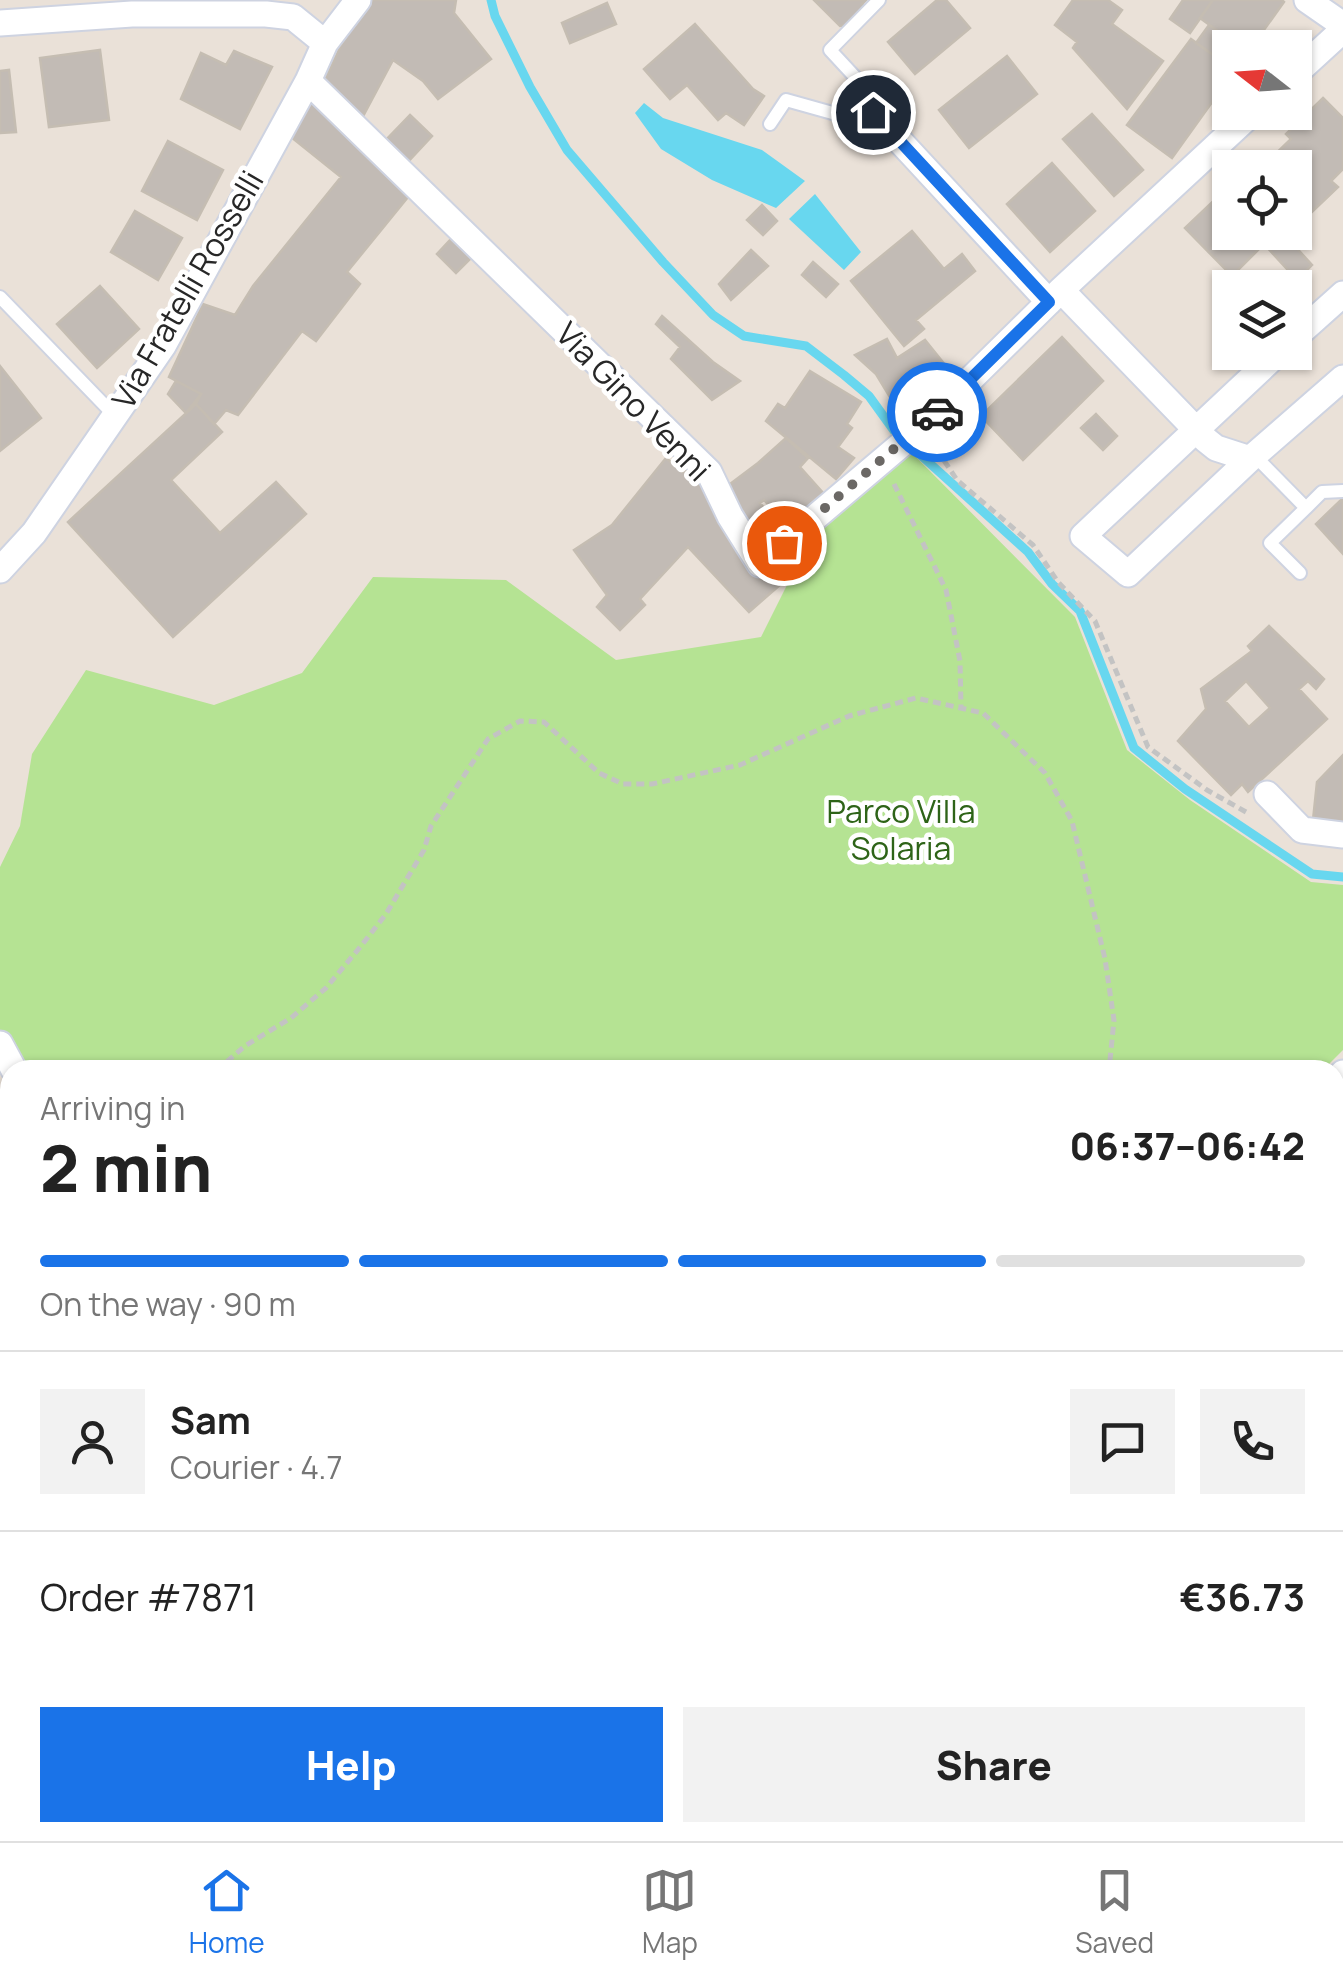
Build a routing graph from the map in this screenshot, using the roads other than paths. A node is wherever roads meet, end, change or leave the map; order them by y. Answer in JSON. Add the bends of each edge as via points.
{"nodes":[{"id":1,"x":358,"y":0,"type":"edge"},
{"id":2,"x":879,"y":0,"type":"edge"},
{"id":3,"x":1307,"y":0,"type":"edge"},
{"id":4,"x":262,"y":7,"type":"edge"},
{"id":5,"x":0,"y":23,"type":"edge"},
{"id":6,"x":1343,"y":27,"type":"edge"},
{"id":7,"x":325,"y":43,"type":"junction"},
{"id":8,"x":1312,"y":57,"type":"edge"},
{"id":9,"x":308,"y":82,"type":"junction"},
{"id":10,"x":867,"y":117,"type":"junction"},
{"id":11,"x":770,"y":124,"type":"dead end"},
{"id":12,"x":1234,"y":130,"type":"edge"},
{"id":13,"x":1343,"y":294,"type":"edge"},
{"id":14,"x":1055,"y":296,"type":"junction"},
{"id":15,"x":0,"y":297,"type":"edge"},
{"id":16,"x":1312,"y":322,"type":"edge"},
{"id":17,"x":1259,"y":370,"type":"edge"},
{"id":18,"x":1343,"y":378,"type":"edge"},
{"id":19,"x":115,"y":416,"type":"junction"},
{"id":20,"x":1195,"y":429,"type":"junction"},
{"id":21,"x":1252,"y":457,"type":"junction"},
{"id":22,"x":1343,"y":491,"type":"edge"},
{"id":23,"x":1306,"y":508,"type":"junction"},
{"id":24,"x":0,"y":570,"type":"edge"},
{"id":25,"x":1300,"y":573,"type":"dead end"},
{"id":26,"x":1268,"y":794,"type":"dead end"},
{"id":27,"x":1343,"y":834,"type":"edge"}],
"edges":[{"from":1,"to":7,"type":"street","name":"Via Fratelli Rosselli"},
{"from":2,"to":10,"type":"lane","via":[[830,50]]},
{"from":3,"to":6,"type":"street"},
{"from":4,"to":5,"type":"street"},
{"from":4,"to":7,"type":"street","via":[[293,17]]},
{"from":6,"to":8,"type":"street"},
{"from":7,"to":9,"type":"street","name":"Via Fratelli Rosselli"},
{"from":9,"to":14,"type":"street","name":"Via Gino Venni","via":[[709,472],[760,564],[922,427]]},
{"from":9,"to":19,"type":"street","name":"Via Fratelli Rosselli","via":[[163,346]]},
{"from":10,"to":11,"type":"lane","via":[[786,100]]},
{"from":10,"to":14,"type":"street"},
{"from":12,"to":14,"type":"street","name":"Via Gino Venni"},
{"from":13,"to":16,"type":"street"},
{"from":14,"to":20,"type":"street"},
{"from":15,"to":19,"type":"lane"},
{"from":17,"to":20,"type":"street"},
{"from":18,"to":21,"type":"street"},
{"from":19,"to":24,"type":"street","name":"Via Fratelli Rosselli","via":[[34,534]]},
{"from":20,"to":21,"type":"street","via":[[1216,448]]},
{"from":20,"to":21,"type":"street","via":[[1084,536],[1128,574]]},
{"from":21,"to":23,"type":"lane"},
{"from":22,"to":23,"type":"lane","via":[[1322,492]]},
{"from":23,"to":25,"type":"lane","via":[[1270,543]]},
{"from":26,"to":27,"type":"street","via":[[1302,830]]}]}
